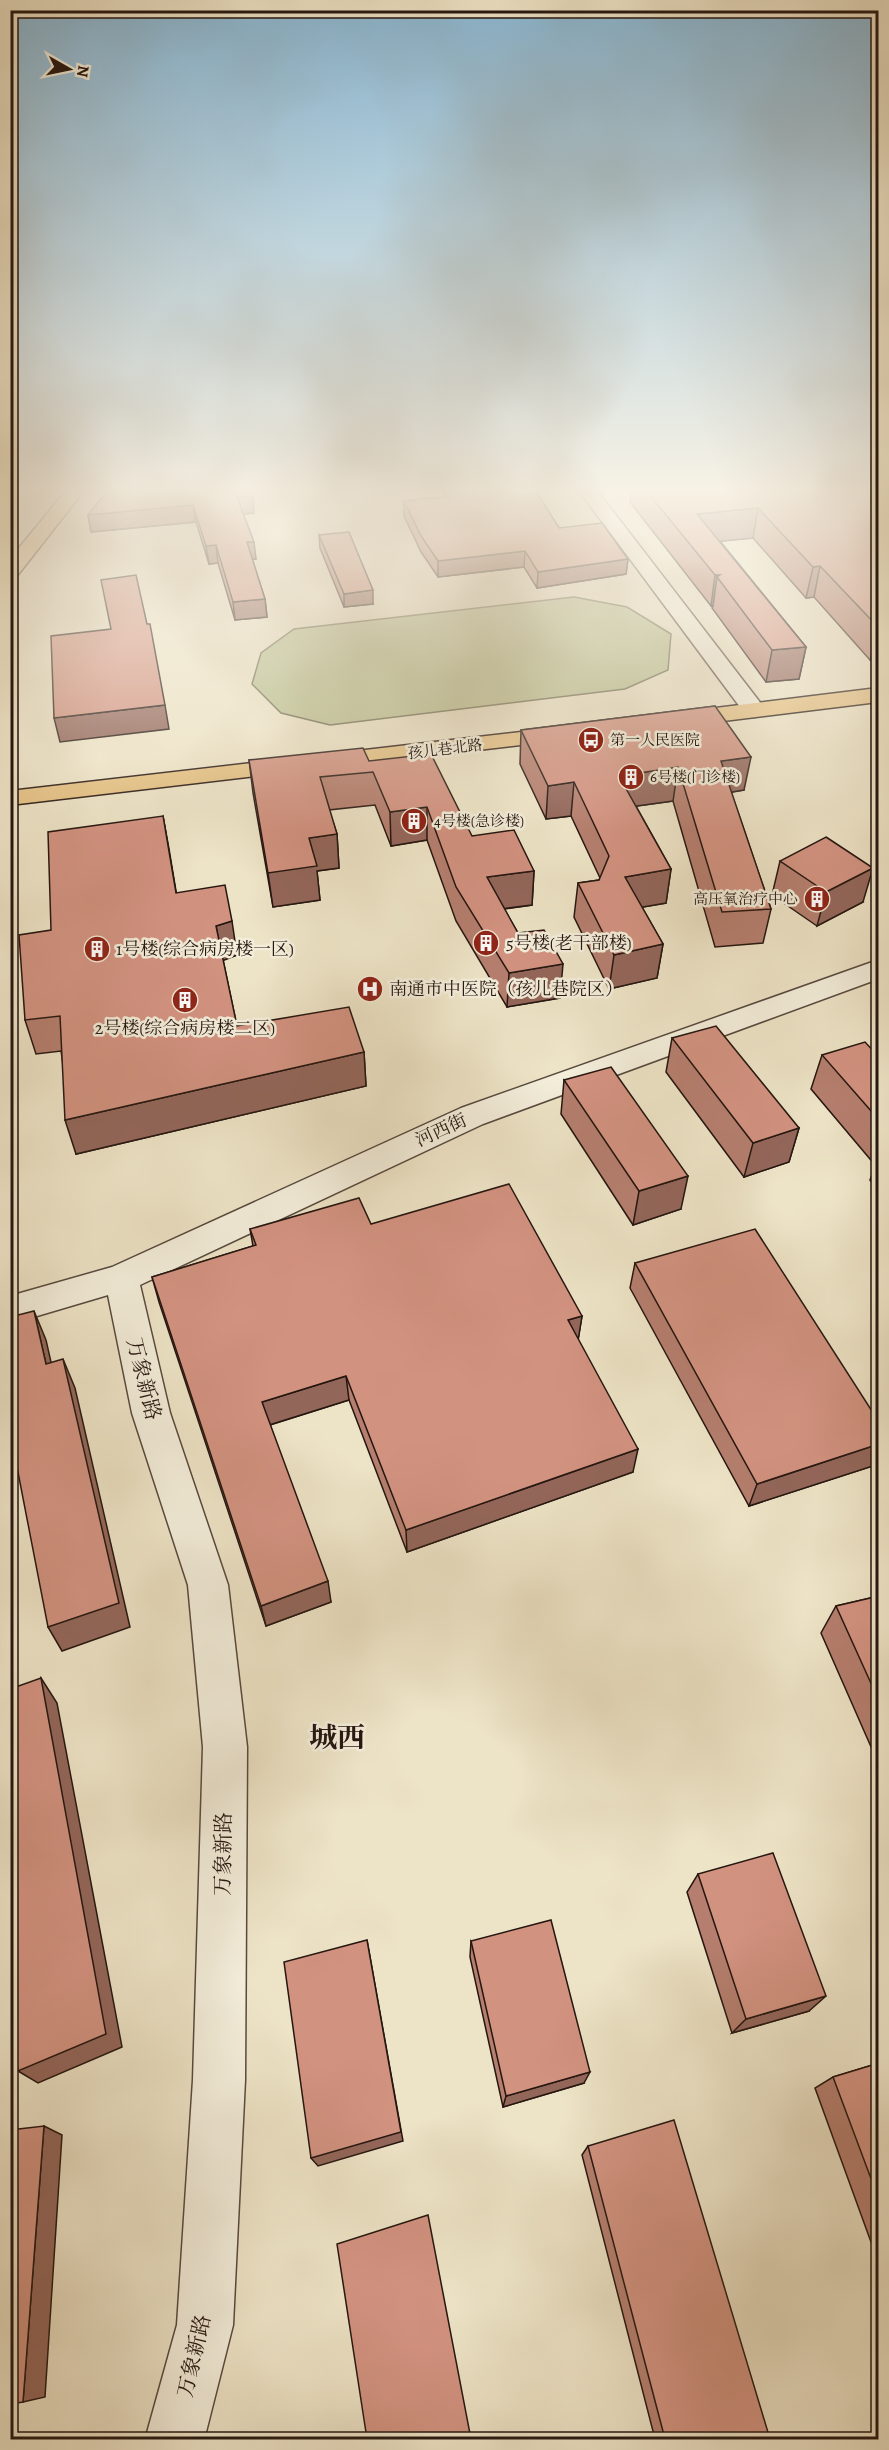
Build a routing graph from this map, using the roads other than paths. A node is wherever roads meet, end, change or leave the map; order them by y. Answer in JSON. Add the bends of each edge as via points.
{"nodes":[{"id":1,"x":673,"y":602,"type":"edge"},
{"id":2,"x":879,"y":695,"type":"edge"},
{"id":3,"x":754,"y":710,"type":"junction"},
{"id":4,"x":657,"y":723,"type":"edge"},
{"id":5,"x":583,"y":732,"type":"edge"},
{"id":6,"x":10,"y":798,"type":"edge"},
{"id":7,"x":879,"y":969,"type":"edge"},
{"id":8,"x":121,"y":1278,"type":"junction"},
{"id":9,"x":10,"y":1310,"type":"edge"},
{"id":10,"x":174,"y":2439,"type":"edge"}],
"edges":[{"from":1,"to":3,"type":"street"},
{"from":2,"to":3,"type":"main road"},
{"from":3,"to":4,"type":"main road"},
{"from":5,"to":6,"type":"main road","name":"孩儿巷北路"},
{"from":7,"to":8,"type":"street","name":"河西街","via":[[472,1116]]},
{"from":8,"to":9,"type":"street","name":"河西街"},
{"from":8,"to":10,"type":"street","name":"万象新路","via":[[150,1413],[208,1585],[225,1747],[219,2080],[205,2325]]}]}
